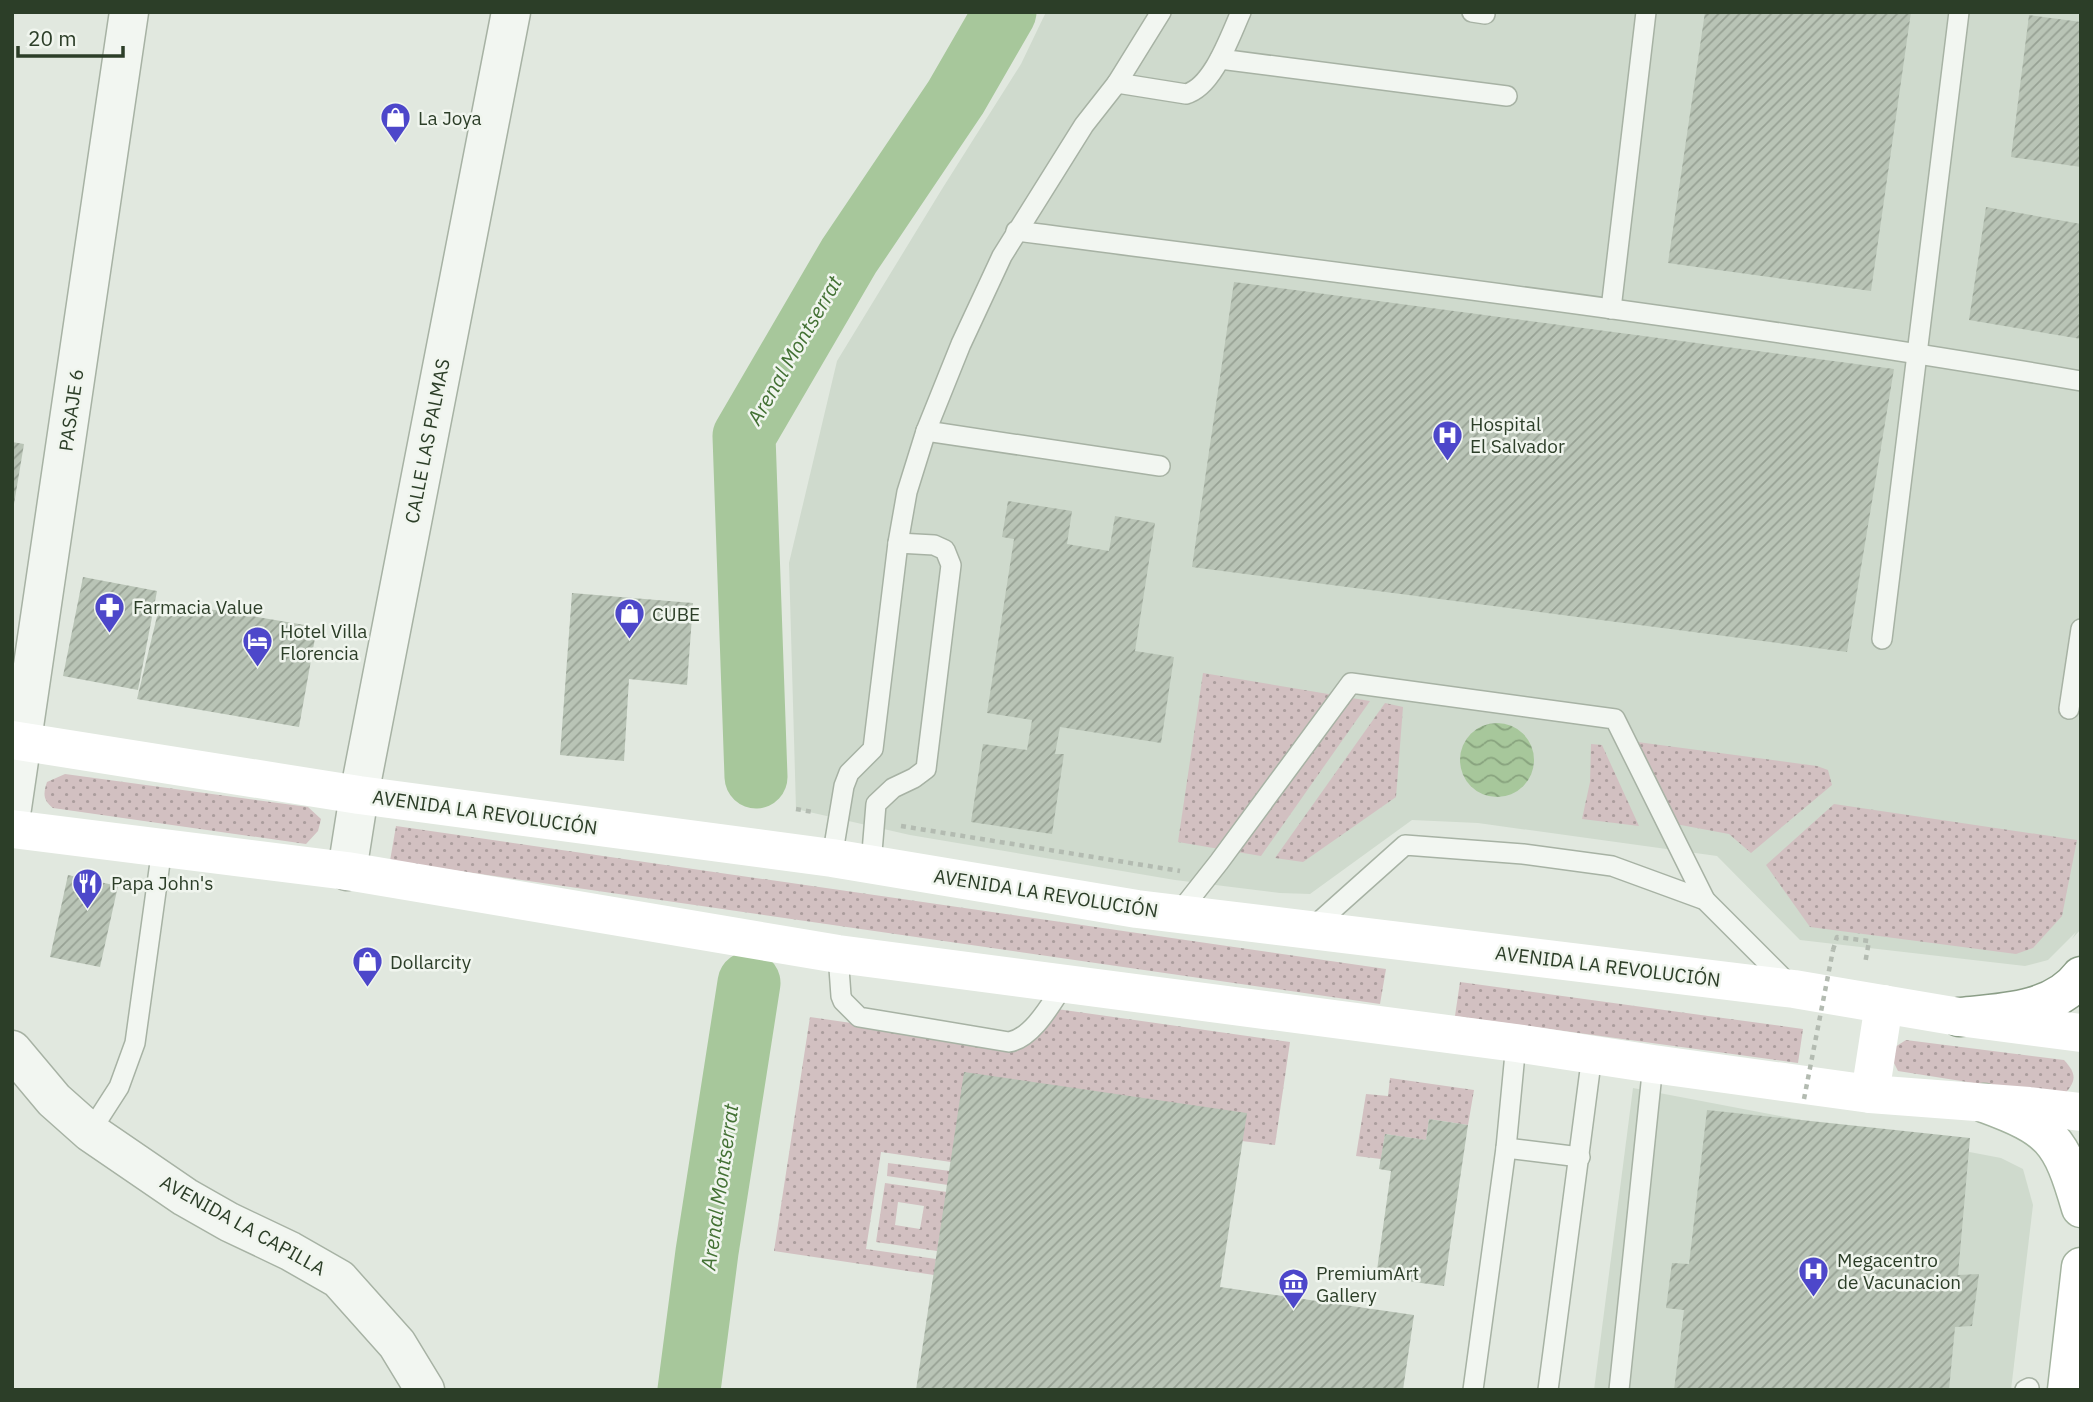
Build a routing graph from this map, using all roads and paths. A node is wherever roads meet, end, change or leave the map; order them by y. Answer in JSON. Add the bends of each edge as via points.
{"nodes":[{"id":1,"x":129,"y":12,"type":"edge"},
{"id":2,"x":511,"y":12,"type":"edge"},
{"id":3,"x":1161,"y":12,"type":"edge"},
{"id":4,"x":1241,"y":12,"type":"edge"},
{"id":5,"x":1646,"y":12,"type":"edge"},
{"id":6,"x":1959,"y":12,"type":"edge"},
{"id":7,"x":1220,"y":59,"type":"junction"},
{"id":8,"x":1117,"y":83,"type":"junction"},
{"id":9,"x":1507,"y":96,"type":"dead end"},
{"id":10,"x":1016,"y":231,"type":"junction"},
{"id":11,"x":1611,"y":309,"type":"junction"},
{"id":12,"x":1918,"y":353,"type":"junction"},
{"id":13,"x":2081,"y":381,"type":"edge"},
{"id":14,"x":926,"y":431,"type":"junction"},
{"id":15,"x":1160,"y":466,"type":"dead end"},
{"id":16,"x":898,"y":543,"type":"junction"},
{"id":17,"x":2081,"y":629,"type":"edge"},
{"id":18,"x":1882,"y":639,"type":"dead end"},
{"id":19,"x":2069,"y":709,"type":"dead end"},
{"id":20,"x":18,"y":741,"type":"edge"},
{"id":21,"x":359,"y":795,"type":"junction"},
{"id":22,"x":12,"y":808,"type":"edge"},
{"id":23,"x":796,"y":809,"type":"dead end"},
{"id":24,"x":839,"y":816,"type":"junction"},
{"id":25,"x":875,"y":822,"type":"junction"},
{"id":26,"x":12,"y":829,"type":"edge"},
{"id":27,"x":162,"y":848,"type":"junction"},
{"id":28,"x":832,"y":858,"type":"junction"},
{"id":29,"x":871,"y":864,"type":"junction"},
{"id":30,"x":347,"y":871,"type":"junction"},
{"id":31,"x":1209,"y":876,"type":"junction"},
{"id":32,"x":1705,"y":900,"type":"junction"},
{"id":33,"x":1178,"y":914,"type":"junction"},
{"id":34,"x":1311,"y":929,"type":"junction"},
{"id":35,"x":838,"y":954,"type":"junction"},
{"id":36,"x":1865,"y":965,"type":"dead end"},
{"id":37,"x":2081,"y":976,"type":"edge"},
{"id":38,"x":1065,"y":984,"type":"junction"},
{"id":39,"x":1794,"y":989,"type":"junction"},
{"id":40,"x":1884,"y":1004,"type":"junction"},
{"id":41,"x":1959,"y":1017,"type":"junction"},
{"id":42,"x":2081,"y":1033,"type":"edge"},
{"id":43,"x":1517,"y":1043,"type":"junction"},
{"id":44,"x":12,"y":1051,"type":"edge"},
{"id":45,"x":1592,"y":1055,"type":"junction"},
{"id":46,"x":1653,"y":1065,"type":"junction"},
{"id":47,"x":1870,"y":1094,"type":"junction"},
{"id":48,"x":1804,"y":1099,"type":"dead end"},
{"id":49,"x":1984,"y":1103,"type":"junction"},
{"id":50,"x":2081,"y":1112,"type":"edge"},
{"id":51,"x":90,"y":1132,"type":"junction"},
{"id":52,"x":1506,"y":1148,"type":"junction"},
{"id":53,"x":1580,"y":1157,"type":"junction"},
{"id":54,"x":2081,"y":1208,"type":"edge"},
{"id":55,"x":2081,"y":1268,"type":"edge"},
{"id":56,"x":425,"y":1390,"type":"edge"},
{"id":57,"x":1473,"y":1390,"type":"edge"},
{"id":58,"x":1548,"y":1390,"type":"edge"},
{"id":59,"x":1619,"y":1390,"type":"edge"},
{"id":60,"x":2067,"y":1390,"type":"edge"}],
"edges":[{"from":1,"to":20,"type":"street","name":"PASAJE 6"},
{"from":2,"to":21,"type":"street","name":"CALLE LAS PALMAS"},
{"from":3,"to":8,"type":"lane"},
{"from":4,"to":7,"type":"lane"},
{"from":5,"to":11,"type":"lane"},
{"from":6,"to":12,"type":"lane"},
{"from":7,"to":8,"type":"lane","via":[[1200,86],[1185,94]]},
{"from":7,"to":9,"type":"lane"},
{"from":8,"to":10,"type":"lane","via":[[1084,125]]},
{"from":10,"to":11,"type":"lane"},
{"from":10,"to":14,"type":"lane","via":[[980,301]]},
{"from":11,"to":12,"type":"lane"},
{"from":12,"to":13,"type":"lane"},
{"from":12,"to":18,"type":"lane"},
{"from":14,"to":15,"type":"lane"},
{"from":14,"to":16,"type":"lane","via":[[907,492]]},
{"from":16,"to":24,"type":"lane","via":[[873,749],[849,773]]},
{"from":16,"to":25,"type":"lane","via":[[934,545],[945,550],[951,565],[926,769],[876,804]]},
{"from":17,"to":19,"type":"lane"},
{"from":20,"to":21,"type":"main road","name":"AVENIDA LA REVOLUCIÓN"},
{"from":20,"to":22,"type":"street","name":"PASAJE 6"},
{"from":21,"to":28,"type":"main road","name":"AVENIDA LA REVOLUCIÓN"},
{"from":21,"to":30,"type":"street","name":"CALLE LAS PALMAS"},
{"from":23,"to":24,"type":"path"},
{"from":24,"to":28,"type":"lane"},
{"from":25,"to":29,"type":"lane"},
{"from":25,"to":31,"type":"path"},
{"from":26,"to":27,"type":"main road"},
{"from":27,"to":30,"type":"main road"},
{"from":27,"to":51,"type":"lane","via":[[135,1043],[119,1087]]},
{"from":28,"to":29,"type":"main road","name":"AVENIDA LA REVOLUCIÓN"},
{"from":29,"to":33,"type":"main road","name":"AVENIDA LA REVOLUCIÓN"},
{"from":30,"to":35,"type":"main road"},
{"from":31,"to":32,"type":"lane","via":[[1351,683],[1615,719]]},
{"from":31,"to":33,"type":"lane"},
{"from":32,"to":34,"type":"lane","via":[[1612,866],[1405,845]]},
{"from":32,"to":39,"type":"lane"},
{"from":33,"to":34,"type":"main road","name":"AVENIDA LA REVOLUCIÓN"},
{"from":34,"to":39,"type":"main road","name":"AVENIDA LA REVOLUCIÓN"},
{"from":35,"to":38,"type":"main road"},
{"from":35,"to":38,"type":"lane","via":[[841,996],[859,1017],[1009,1042],[1031,1030]]},
{"from":36,"to":48,"type":"path","bridge":true,"via":[[1869,941],[1837,937]]},
{"from":37,"to":41,"type":"main road","via":[[2045,1002],[2005,1013]]},
{"from":38,"to":43,"type":"main road"},
{"from":39,"to":40,"type":"main road","name":"AVENIDA LA REVOLUCIÓN"},
{"from":40,"to":41,"type":"main road","name":"AVENIDA LA REVOLUCIÓN"},
{"from":40,"to":47,"type":"main road"},
{"from":41,"to":42,"type":"main road","name":"AVENIDA LA REVOLUCIÓN"},
{"from":43,"to":45,"type":"main road"},
{"from":43,"to":52,"type":"lane"},
{"from":44,"to":51,"type":"street","name":"AVENIDA LA CAPILLA","via":[[54,1100]]},
{"from":45,"to":46,"type":"main road"},
{"from":45,"to":53,"type":"lane"},
{"from":46,"to":47,"type":"main road"},
{"from":46,"to":59,"type":"lane"},
{"from":47,"to":49,"type":"main road"},
{"from":49,"to":50,"type":"main road"},
{"from":49,"to":54,"type":"main road","via":[[2041,1128],[2052,1139],[2062,1152]]},
{"from":51,"to":56,"type":"street","name":"AVENIDA LA CAPILLA","via":[[185,1197],[339,1279],[397,1344]]},
{"from":52,"to":53,"type":"lane"},
{"from":52,"to":57,"type":"lane"},
{"from":53,"to":58,"type":"lane"},
{"from":55,"to":60,"type":"main road"}]}
